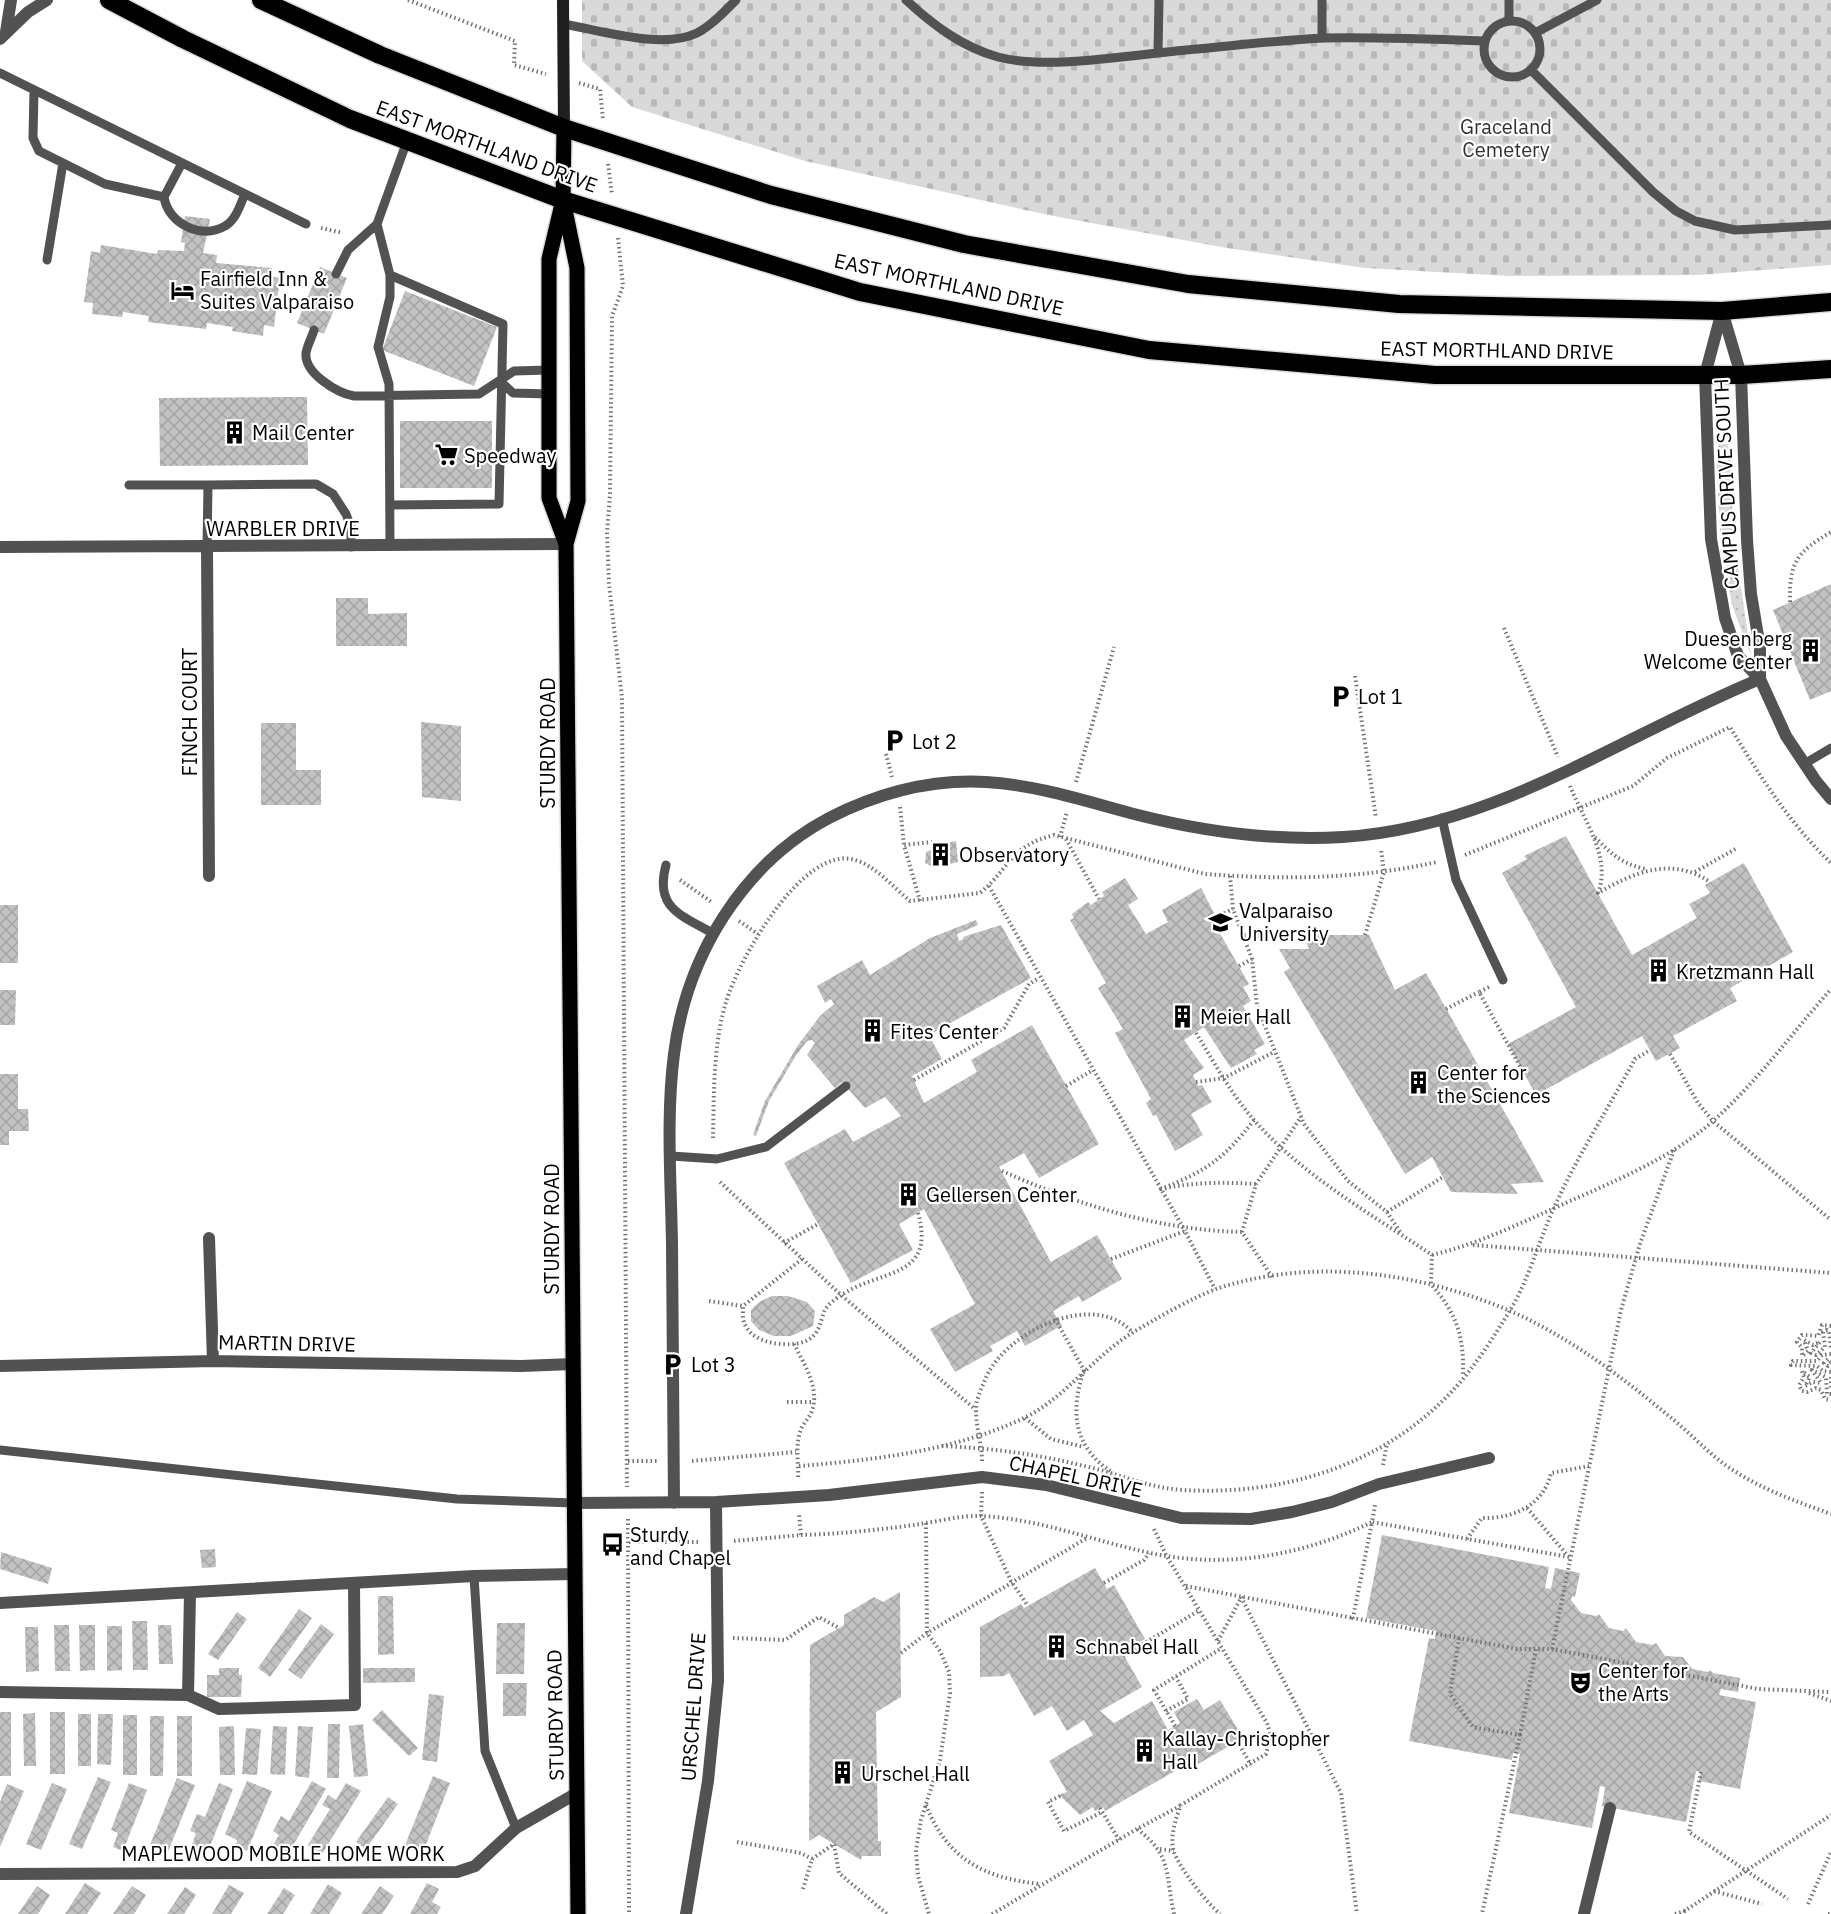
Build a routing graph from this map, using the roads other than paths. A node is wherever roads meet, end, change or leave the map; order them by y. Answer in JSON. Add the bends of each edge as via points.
{"nodes":[{"id":1,"x":11,"y":0,"type":"edge"},
{"id":2,"x":47,"y":0,"type":"edge"},
{"id":3,"x":109,"y":0,"type":"edge"},
{"id":4,"x":261,"y":0,"type":"edge"},
{"id":5,"x":563,"y":0,"type":"edge"},
{"id":6,"x":736,"y":0,"type":"edge"},
{"id":7,"x":906,"y":0,"type":"edge"},
{"id":8,"x":1159,"y":0,"type":"edge"},
{"id":9,"x":1322,"y":0,"type":"edge"},
{"id":10,"x":1509,"y":0,"type":"edge"},
{"id":11,"x":1597,"y":0,"type":"edge"},
{"id":12,"x":1509,"y":20,"type":"junction"},
{"id":13,"x":563,"y":24,"type":"junction"},
{"id":14,"x":1536,"y":33,"type":"junction"},
{"id":15,"x":3,"y":35,"type":"edge"},
{"id":16,"x":1322,"y":38,"type":"junction"},
{"id":17,"x":1484,"y":42,"type":"junction"},
{"id":18,"x":1158,"y":52,"type":"junction"},
{"id":19,"x":1531,"y":70,"type":"junction"},
{"id":20,"x":0,"y":73,"type":"edge"},
{"id":21,"x":34,"y":90,"type":"junction"},
{"id":22,"x":564,"y":128,"type":"junction"},
{"id":23,"x":407,"y":141,"type":"junction"},
{"id":24,"x":63,"y":163,"type":"junction"},
{"id":25,"x":182,"y":163,"type":"junction"},
{"id":26,"x":244,"y":194,"type":"junction"},
{"id":27,"x":164,"y":197,"type":"junction"},
{"id":28,"x":563,"y":200,"type":"junction"},
{"id":29,"x":306,"y":225,"type":"road end"},
{"id":30,"x":377,"y":225,"type":"junction"},
{"id":31,"x":1831,"y":225,"type":"edge"},
{"id":32,"x":47,"y":260,"type":"dead end"},
{"id":33,"x":336,"y":274,"type":"dead end"},
{"id":34,"x":390,"y":275,"type":"junction"},
{"id":35,"x":1831,"y":302,"type":"edge"},
{"id":36,"x":1722,"y":311,"type":"junction"},
{"id":37,"x":314,"y":330,"type":"dead end"},
{"id":38,"x":1831,"y":369,"type":"edge"},
{"id":39,"x":549,"y":370,"type":"junction"},
{"id":40,"x":1705,"y":375,"type":"junction"},
{"id":41,"x":1741,"y":375,"type":"junction"},
{"id":42,"x":500,"y":381,"type":"junction"},
{"id":43,"x":389,"y":394,"type":"junction"},
{"id":44,"x":549,"y":394,"type":"junction"},
{"id":45,"x":129,"y":485,"type":"dead end"},
{"id":46,"x":208,"y":485,"type":"junction"},
{"id":47,"x":390,"y":505,"type":"junction"},
{"id":48,"x":566,"y":544,"type":"junction"},
{"id":49,"x":390,"y":546,"type":"junction"},
{"id":50,"x":0,"y":547,"type":"edge"},
{"id":51,"x":351,"y":547,"type":"junction"},
{"id":52,"x":207,"y":548,"type":"junction"},
{"id":53,"x":1760,"y":679,"type":"junction"},
{"id":54,"x":1831,"y":748,"type":"edge"},
{"id":55,"x":1804,"y":764,"type":"junction"},
{"id":56,"x":1831,"y":799,"type":"edge"},
{"id":57,"x":1442,"y":818,"type":"junction"},
{"id":58,"x":666,"y":865,"type":"dead end"},
{"id":59,"x":209,"y":876,"type":"dead end"},
{"id":60,"x":714,"y":934,"type":"junction"},
{"id":61,"x":1503,"y":980,"type":"road end"},
{"id":62,"x":846,"y":1086,"type":"dead end"},
{"id":63,"x":671,"y":1156,"type":"junction"},
{"id":64,"x":209,"y":1238,"type":"dead end"},
{"id":65,"x":213,"y":1362,"type":"junction"},
{"id":66,"x":573,"y":1364,"type":"junction"},
{"id":67,"x":0,"y":1366,"type":"edge"},
{"id":68,"x":0,"y":1450,"type":"edge"},
{"id":69,"x":1490,"y":1458,"type":"dead end"},
{"id":70,"x":716,"y":1502,"type":"junction"},
{"id":71,"x":574,"y":1503,"type":"junction"},
{"id":72,"x":674,"y":1503,"type":"junction"},
{"id":73,"x":575,"y":1574,"type":"junction"},
{"id":74,"x":474,"y":1576,"type":"junction"},
{"id":75,"x":354,"y":1583,"type":"junction"},
{"id":76,"x":190,"y":1593,"type":"junction"},
{"id":77,"x":0,"y":1603,"type":"edge"},
{"id":78,"x":0,"y":1692,"type":"edge"},
{"id":79,"x":188,"y":1695,"type":"junction"},
{"id":80,"x":577,"y":1793,"type":"junction"},
{"id":81,"x":1610,"y":1808,"type":"dead end"},
{"id":82,"x":516,"y":1828,"type":"junction"},
{"id":83,"x":0,"y":1874,"type":"edge"},
{"id":84,"x":578,"y":1914,"type":"edge"},
{"id":85,"x":686,"y":1914,"type":"edge"},
{"id":86,"x":1584,"y":1914,"type":"edge"}],
"edges":[{"from":1,"to":15,"type":"street"},
{"from":2,"to":15,"type":"street"},
{"from":3,"to":23,"type":"highway","name":"EAST MORTHLAND DRIVE","via":[[340,114]]},
{"from":4,"to":22,"type":"highway","via":[[380,55]]},
{"from":5,"to":13,"type":"street","name":"STURDY ROAD"},
{"from":6,"to":13,"type":"lane","via":[[698,33],[681,39],[641,38]]},
{"from":7,"to":18,"type":"lane","via":[[951,37],[999,57],[1079,61]]},
{"from":8,"to":18,"type":"lane"},
{"from":9,"to":16,"type":"lane"},
{"from":10,"to":12,"type":"lane"},
{"from":11,"to":14,"type":"lane"},
{"from":12,"to":14,"type":"lane"},
{"from":12,"to":17,"type":"lane","via":[[1494,26]]},
{"from":13,"to":22,"type":"street","name":"STURDY ROAD"},
{"from":14,"to":19,"type":"lane","via":[[1540,51]]},
{"from":16,"to":17,"type":"lane"},
{"from":16,"to":18,"type":"lane"},
{"from":17,"to":19,"type":"lane","via":[[1483,54],[1496,73],[1521,76]]},
{"from":19,"to":31,"type":"lane","via":[[1653,192],[1695,221],[1735,230]]},
{"from":20,"to":21,"type":"lane"},
{"from":21,"to":24,"type":"lane","via":[[33,138],[39,151]]},
{"from":21,"to":25,"type":"lane"},
{"from":22,"to":28,"type":"main road","name":"STURDY ROAD"},
{"from":22,"to":36,"type":"highway","via":[[771,195],[964,244],[1188,284],[1399,304]]},
{"from":23,"to":28,"type":"highway","name":"EAST MORTHLAND DRIVE"},
{"from":23,"to":30,"type":"lane"},
{"from":24,"to":27,"type":"lane","via":[[105,184]]},
{"from":24,"to":32,"type":"lane"},
{"from":25,"to":26,"type":"lane"},
{"from":25,"to":27,"type":"lane"},
{"from":26,"to":27,"type":"lane","via":[[233,219],[215,230],[177,223],[165,208]]},
{"from":26,"to":29,"type":"lane"},
{"from":28,"to":39,"type":"main road","name":"STURDY ROAD","via":[[549,260]]},
{"from":28,"to":40,"type":"highway","name":"EAST MORTHLAND DRIVE","via":[[860,292],[1149,350],[1435,375]]},
{"from":28,"to":48,"type":"main road","name":"STURDY ROAD","via":[[577,268],[578,501]]},
{"from":30,"to":33,"type":"lane","via":[[348,250]]},
{"from":30,"to":34,"type":"lane"},
{"from":34,"to":42,"type":"lane","via":[[503,324]]},
{"from":34,"to":43,"type":"lane","via":[[390,297],[378,347]]},
{"from":35,"to":36,"type":"highway"},
{"from":36,"to":40,"type":"street","name":"CAMPUS DRIVE SOUTH"},
{"from":36,"to":41,"type":"street","name":"CAMPUS DRIVE SOUTH"},
{"from":37,"to":43,"type":"lane","via":[[307,361],[325,383],[337,392],[354,396]]},
{"from":38,"to":41,"type":"highway","name":"EAST MORTHLAND DRIVE"},
{"from":39,"to":42,"type":"lane","via":[[514,371]]},
{"from":39,"to":44,"type":"main road","name":"STURDY ROAD"},
{"from":40,"to":41,"type":"highway","name":"EAST MORTHLAND DRIVE"},
{"from":40,"to":53,"type":"street","name":"CAMPUS DRIVE SOUTH","via":[[1711,539],[1716,572],[1738,656]]},
{"from":41,"to":53,"type":"street","name":"CAMPUS DRIVE SOUTH","via":[[1747,540]]},
{"from":42,"to":43,"type":"lane","via":[[479,394]]},
{"from":42,"to":44,"type":"lane","via":[[513,393]]},
{"from":42,"to":47,"type":"lane","via":[[499,504]]},
{"from":43,"to":47,"type":"lane"},
{"from":44,"to":48,"type":"main road","name":"STURDY ROAD","via":[[549,498]]},
{"from":45,"to":46,"type":"lane"},
{"from":46,"to":51,"type":"lane","via":[[316,484],[333,494],[346,514]]},
{"from":46,"to":52,"type":"lane"},
{"from":47,"to":49,"type":"lane"},
{"from":48,"to":49,"type":"street","name":"WARBLER DRIVE"},
{"from":48,"to":66,"type":"main road","name":"STURDY ROAD"},
{"from":49,"to":51,"type":"street","name":"WARBLER DRIVE"},
{"from":50,"to":52,"type":"street","name":"WARBLER DRIVE"},
{"from":51,"to":52,"type":"street","name":"WARBLER DRIVE"},
{"from":52,"to":59,"type":"street","name":"FINCH COURT"},
{"from":53,"to":55,"type":"street","name":"CAMPUS DRIVE SOUTH","via":[[1786,736]]},
{"from":53,"to":57,"type":"street","via":[[1565,773]]},
{"from":54,"to":55,"type":"lane"},
{"from":55,"to":56,"type":"street","name":"CAMPUS DRIVE SOUTH"},
{"from":57,"to":60,"type":"street","via":[[1345,837],[1238,835],[1026,785],[939,782],[895,791],[851,807],[805,831],[768,860],[730,903]]},
{"from":57,"to":61,"type":"lane","via":[[1464,900]]},
{"from":58,"to":60,"type":"lane","via":[[662,879],[667,904]]},
{"from":60,"to":63,"type":"street","via":[[684,1003],[674,1053]]},
{"from":62,"to":63,"type":"lane","via":[[766,1148],[717,1159]]},
{"from":63,"to":72,"type":"street"},
{"from":64,"to":65,"type":"street"},
{"from":65,"to":66,"type":"street","name":"MARTIN DRIVE"},
{"from":65,"to":67,"type":"street","name":"MARTIN DRIVE"},
{"from":66,"to":71,"type":"main road","name":"STURDY ROAD"},
{"from":68,"to":71,"type":"lane","via":[[457,1499]]},
{"from":69,"to":70,"type":"street","name":"CHAPEL DRIVE","via":[[1251,1520],[1205,1520],[1147,1511],[1046,1485],[982,1477],[829,1495]]},
{"from":70,"to":72,"type":"street","name":"CHAPEL DRIVE"},
{"from":70,"to":85,"type":"street","name":"URSCHEL DRIVE","via":[[718,1681],[708,1781]]},
{"from":71,"to":72,"type":"street","name":"CHAPEL DRIVE"},
{"from":71,"to":73,"type":"main road","name":"STURDY ROAD"},
{"from":73,"to":74,"type":"street"},
{"from":73,"to":80,"type":"main road","name":"STURDY ROAD"},
{"from":74,"to":75,"type":"street"},
{"from":74,"to":82,"type":"lane","via":[[485,1751]]},
{"from":75,"to":76,"type":"street"},
{"from":75,"to":79,"type":"street","via":[[355,1705],[219,1709]]},
{"from":76,"to":77,"type":"street"},
{"from":76,"to":79,"type":"street"},
{"from":78,"to":79,"type":"street"},
{"from":80,"to":82,"type":"street","name":"MAPLEWOOD MOBILE HOME WORK"},
{"from":80,"to":84,"type":"main road","name":"STURDY ROAD"},
{"from":81,"to":86,"type":"street"},
{"from":82,"to":83,"type":"street","name":"MAPLEWOOD MOBILE HOME WORK","via":[[475,1866],[457,1872]]}]}
